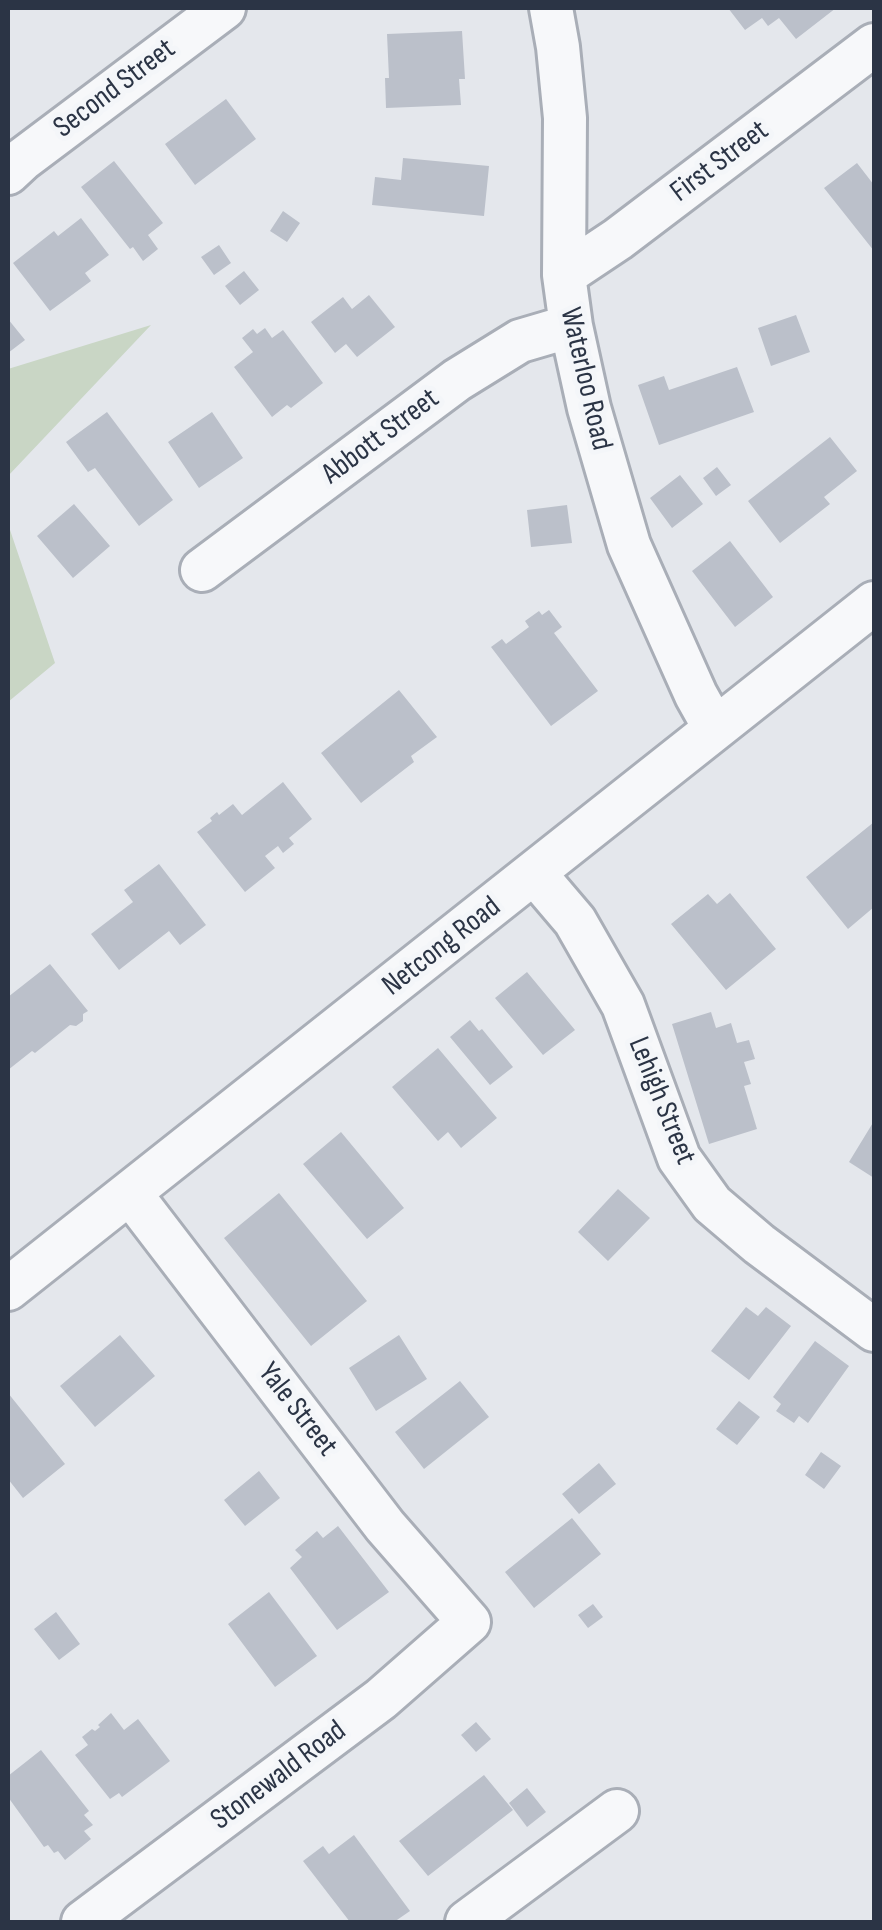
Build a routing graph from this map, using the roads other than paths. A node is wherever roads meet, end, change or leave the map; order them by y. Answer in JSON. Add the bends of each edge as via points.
{"nodes":[{"id":1,"x":224,"y":8,"type":"edge"},
{"id":2,"x":551,"y":8,"type":"edge"},
{"id":3,"x":874,"y":45,"type":"edge"},
{"id":4,"x":8,"y":173,"type":"edge"},
{"id":5,"x":564,"y":276,"type":"junction"},
{"id":6,"x":571,"y":326,"type":"junction"},
{"id":7,"x":202,"y":570,"type":"dead end"},
{"id":8,"x":874,"y":603,"type":"edge"},
{"id":9,"x":716,"y":729,"type":"junction"},
{"id":10,"x":535,"y":874,"type":"junction"},
{"id":11,"x":130,"y":1193,"type":"junction"},
{"id":12,"x":8,"y":1289,"type":"edge"},
{"id":13,"x":874,"y":1330,"type":"edge"},
{"id":14,"x":469,"y":1622,"type":"joint"},
{"id":15,"x":616,"y":1812,"type":"dead end"},
{"id":16,"x":82,"y":1922,"type":"edge"},
{"id":17,"x":467,"y":1922,"type":"edge"}],
"edges":[{"from":1,"to":4,"type":"street","name":"Second Street"},
{"from":2,"to":5,"type":"street","name":"Waterloo Road","via":[[566,118]]},
{"from":3,"to":5,"type":"street","name":"First Street"},
{"from":5,"to":6,"type":"street","name":"Waterloo Road"},
{"from":6,"to":7,"type":"street","name":"Abbott Street","via":[[520,341],[457,380]]},
{"from":6,"to":9,"type":"street","name":"Waterloo Road","via":[[629,544]]},
{"from":8,"to":9,"type":"street","name":"Netcong Road"},
{"from":9,"to":10,"type":"street","name":"Netcong Road"},
{"from":10,"to":11,"type":"street","name":"Netcong Road"},
{"from":10,"to":13,"type":"street","name":"Lehigh Street","via":[[575,921],[623,1005],[680,1158],[712,1204]]},
{"from":11,"to":12,"type":"street","name":"Netcong Road"},
{"from":11,"to":14,"type":"street","name":"Yale Street","via":[[386,1526]]},
{"from":14,"to":16,"type":"street","name":"Stonewald Road","via":[[381,1699]]},
{"from":15,"to":17,"type":"street"}]}
